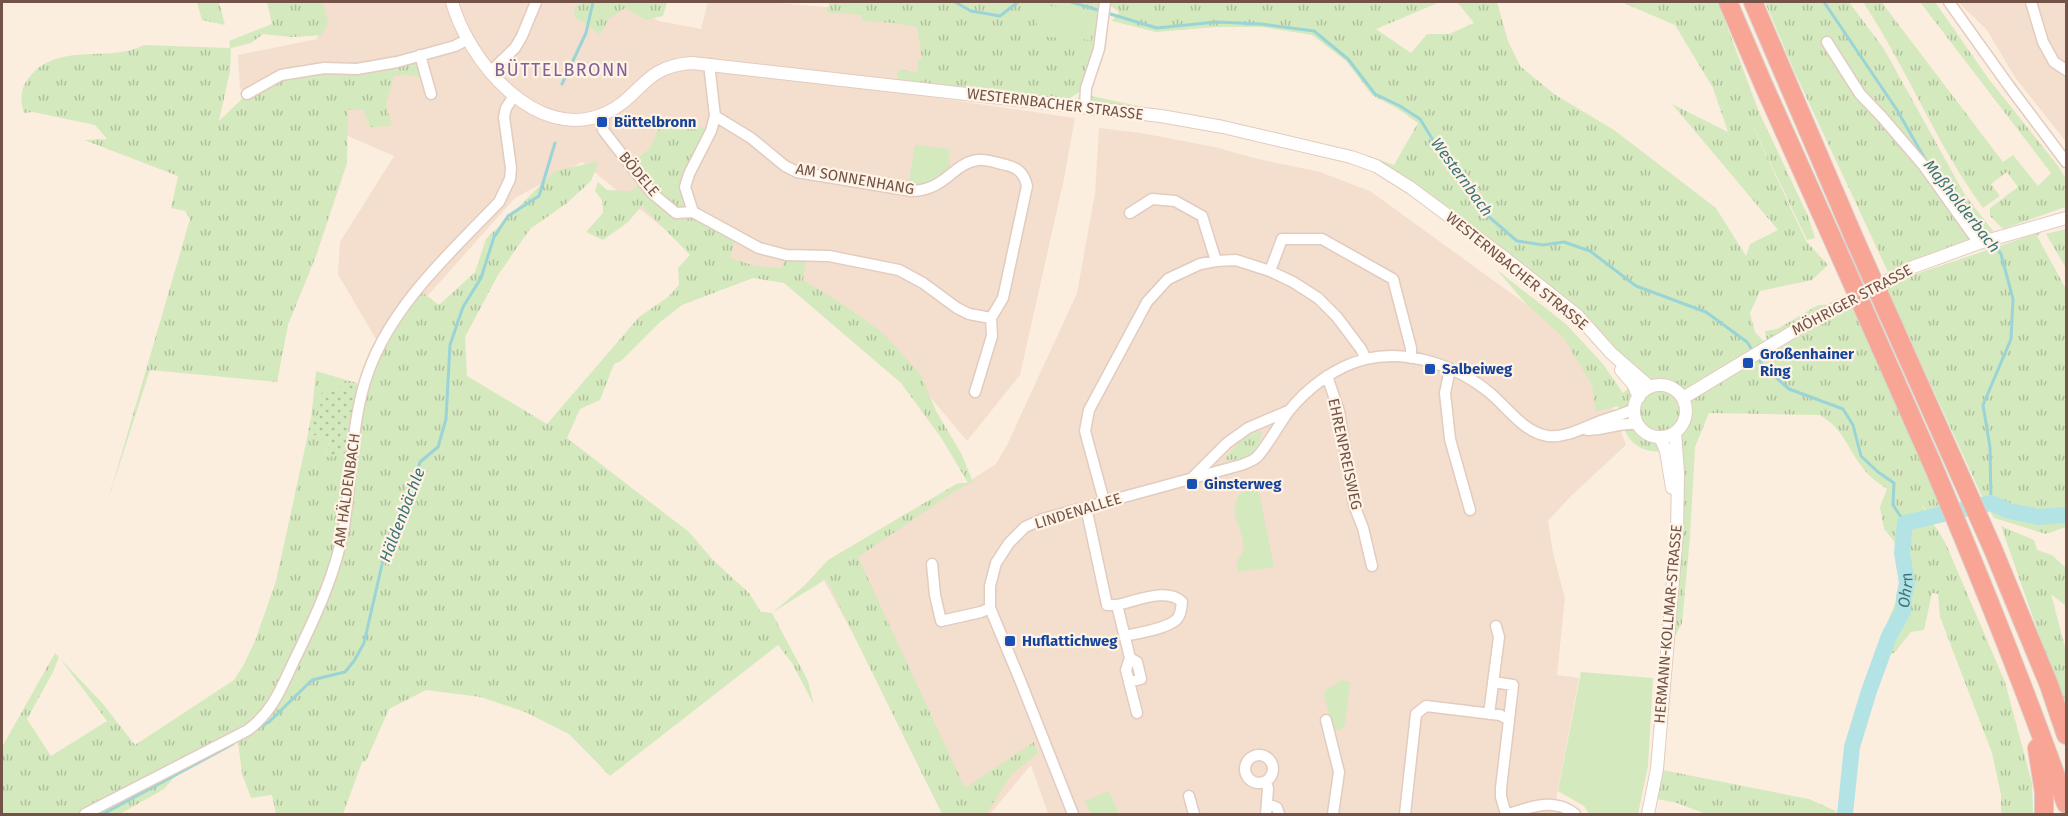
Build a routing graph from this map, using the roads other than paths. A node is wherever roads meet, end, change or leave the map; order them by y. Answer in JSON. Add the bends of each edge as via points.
{"nodes":[{"id":1,"x":452,"y":2,"type":"edge"},
{"id":2,"x":536,"y":2,"type":"edge"},
{"id":3,"x":1105,"y":2,"type":"edge"},
{"id":4,"x":1728,"y":2,"type":"edge"},
{"id":5,"x":1753,"y":2,"type":"edge"},
{"id":6,"x":1949,"y":2,"type":"edge"},
{"id":7,"x":2031,"y":2,"type":"edge"},
{"id":8,"x":468,"y":39,"type":"junction"},
{"id":9,"x":1827,"y":42,"type":"dead end"},
{"id":10,"x":420,"y":55,"type":"junction"},
{"id":11,"x":709,"y":64,"type":"junction"},
{"id":12,"x":2067,"y":70,"type":"edge"},
{"id":13,"x":490,"y":72,"type":"junction"},
{"id":14,"x":247,"y":94,"type":"dead end"},
{"id":15,"x":431,"y":94,"type":"dead end"},
{"id":16,"x":514,"y":96,"type":"junction"},
{"id":17,"x":1085,"y":107,"type":"junction"},
{"id":18,"x":604,"y":114,"type":"junction"},
{"id":19,"x":715,"y":116,"type":"junction"},
{"id":20,"x":2067,"y":162,"type":"edge"},
{"id":21,"x":693,"y":212,"type":"junction"},
{"id":22,"x":1130,"y":213,"type":"dead end"},
{"id":23,"x":2067,"y":218,"type":"edge"},
{"id":24,"x":1979,"y":243,"type":"junction"},
{"id":25,"x":1216,"y":261,"type":"junction"},
{"id":26,"x":1270,"y":271,"type":"junction"},
{"id":27,"x":991,"y":318,"type":"junction"},
{"id":28,"x":1611,"y":353,"type":"junction"},
{"id":29,"x":1411,"y":358,"type":"junction"},
{"id":30,"x":1366,"y":359,"type":"junction"},
{"id":31,"x":1450,"y":369,"type":"junction"},
{"id":32,"x":1328,"y":376,"type":"junction"},
{"id":33,"x":1650,"y":387,"type":"junction"},
{"id":34,"x":975,"y":392,"type":"dead end"},
{"id":35,"x":1639,"y":397,"type":"junction"},
{"id":36,"x":1683,"y":398,"type":"junction"},
{"id":37,"x":1634,"y":409,"type":"junction"},
{"id":38,"x":1290,"y":410,"type":"junction"},
{"id":39,"x":1638,"y":424,"type":"junction"},
{"id":40,"x":1583,"y":430,"type":"junction"},
{"id":41,"x":1675,"y":433,"type":"junction"},
{"id":42,"x":1660,"y":438,"type":"junction"},
{"id":43,"x":1192,"y":478,"type":"junction"},
{"id":44,"x":1104,"y":501,"type":"junction"},
{"id":45,"x":1086,"y":507,"type":"junction"},
{"id":46,"x":1470,"y":510,"type":"dead end"},
{"id":47,"x":1677,"y":519,"type":"junction"},
{"id":48,"x":932,"y":564,"type":"dead end"},
{"id":49,"x":1372,"y":566,"type":"dead end"},
{"id":50,"x":1118,"y":605,"type":"junction"},
{"id":51,"x":990,"y":608,"type":"junction"},
{"id":52,"x":1496,"y":626,"type":"dead end"},
{"id":53,"x":1125,"y":636,"type":"junction"},
{"id":54,"x":1493,"y":682,"type":"junction"},
{"id":55,"x":1137,"y":713,"type":"dead end"},
{"id":56,"x":1489,"y":714,"type":"junction"},
{"id":57,"x":1326,"y":720,"type":"dead end"},
{"id":58,"x":1509,"y":720,"type":"junction"},
{"id":59,"x":2037,"y":721,"type":"junction"},
{"id":60,"x":2067,"y":735,"type":"edge"},
{"id":61,"x":1266,"y":781,"type":"dead end"},
{"id":62,"x":1189,"y":796,"type":"dead end"},
{"id":63,"x":2067,"y":804,"type":"edge"},
{"id":64,"x":1266,"y":809,"type":"edge"},
{"id":65,"x":85,"y":814,"type":"edge"},
{"id":66,"x":1073,"y":814,"type":"edge"},
{"id":67,"x":1194,"y":814,"type":"edge"},
{"id":68,"x":1279,"y":814,"type":"edge"},
{"id":69,"x":1333,"y":814,"type":"edge"},
{"id":70,"x":1405,"y":814,"type":"edge"},
{"id":71,"x":1508,"y":814,"type":"edge"},
{"id":72,"x":1575,"y":814,"type":"edge"},
{"id":73,"x":1648,"y":814,"type":"edge"},
{"id":74,"x":2044,"y":814,"type":"edge"}],
"edges":[{"from":1,"to":8,"type":"street","name":"WESTERNBACHER STRASSE"},
{"from":2,"to":13,"type":"street","via":[[515,48]]},
{"from":3,"to":17,"type":"street"},
{"from":4,"to":59,"type":"highway","bridge":true,"via":[[1971,556]]},
{"from":5,"to":60,"type":"highway","bridge":true,"via":[[1992,547]]},
{"from":6,"to":20,"type":"street"},
{"from":7,"to":12,"type":"street","via":[[2043,42],[2054,62]]},
{"from":8,"to":10,"type":"street"},
{"from":8,"to":13,"type":"street","name":"WESTERNBACHER STRASSE"},
{"from":9,"to":24,"type":"street","via":[[1860,94],[1924,166]]},
{"from":10,"to":14,"type":"street","via":[[357,69],[324,68],[281,75]]},
{"from":10,"to":15,"type":"street"},
{"from":11,"to":17,"type":"street","name":"WESTERNBACHER STRASSE"},
{"from":11,"to":18,"type":"street","name":"WESTERNBACHER STRASSE","via":[[667,67]]},
{"from":11,"to":19,"type":"street"},
{"from":13,"to":16,"type":"street","name":"WESTERNBACHER STRASSE"},
{"from":16,"to":18,"type":"street","name":"WESTERNBACHER STRASSE","via":[[539,112],[563,118]]},
{"from":16,"to":65,"type":"street","name":"AM HÄLDENBACH","via":[[505,113],[510,168],[506,190],[418,289],[394,321],[368,372],[359,407],[340,549],[325,593],[268,712],[248,730]]},
{"from":17,"to":28,"type":"street","name":"WESTERNBACHER STRASSE","via":[[1223,127],[1351,156],[1376,166],[1411,188],[1578,316]]},
{"from":18,"to":21,"type":"street","name":"BÖDELE","via":[[603,130],[652,193],[676,213]]},
{"from":19,"to":21,"type":"street","via":[[685,187]]},
{"from":19,"to":27,"type":"street","name":"AM SONNENHANG","via":[[797,172],[924,191],[976,160],[1015,167],[1027,186],[1003,298]]},
{"from":21,"to":27,"type":"street","name":"BÖDELE","via":[[759,248],[786,255],[829,256],[898,270],[957,308]]},
{"from":22,"to":25,"type":"street","via":[[1152,199],[1175,201],[1202,216]]},
{"from":23,"to":24,"type":"street","name":"MÖHRIGER STRASSE"},
{"from":24,"to":36,"type":"street","name":"MÖHRIGER STRASSE","via":[[1880,283]]},
{"from":25,"to":26,"type":"street","via":[[1236,260]]},
{"from":25,"to":44,"type":"street","via":[[1168,279],[1147,302],[1089,410],[1085,432]]},
{"from":26,"to":29,"type":"street","via":[[1282,238],[1322,239],[1392,279]]},
{"from":26,"to":30,"type":"street","via":[[1318,298],[1337,317]]},
{"from":27,"to":34,"type":"street","name":"AM SONNENHANG","via":[[992,336]]},
{"from":28,"to":33,"type":"street","name":"WESTERNBACHER STRASSE"},
{"from":28,"to":35,"type":"street"},
{"from":29,"to":30,"type":"street","name":"LINDENALLEE"},
{"from":29,"to":31,"type":"street","name":"LINDENALLEE"},
{"from":30,"to":32,"type":"street","name":"LINDENALLEE"},
{"from":31,"to":40,"type":"street","name":"LINDENALLEE","via":[[1489,392],[1534,432],[1558,436]]},
{"from":31,"to":46,"type":"street","via":[[1445,393],[1450,439]]},
{"from":32,"to":38,"type":"street","name":"LINDENALLEE"},
{"from":32,"to":49,"type":"street","name":"EHRENPREISWEG","via":[[1339,411],[1354,505]]},
{"from":33,"to":35,"type":"street"},
{"from":33,"to":36,"type":"street","via":[[1672,388]]},
{"from":35,"to":37,"type":"street"},
{"from":36,"to":41,"type":"street","via":[[1686,414]]},
{"from":37,"to":39,"type":"street"},
{"from":37,"to":40,"type":"street","name":"LINDENALLEE"},
{"from":38,"to":43,"type":"street","name":"LINDENALLEE","via":[[1248,428]]},
{"from":38,"to":43,"type":"street","name":"LINDENALLEE","via":[[1256,458]]},
{"from":39,"to":40,"type":"street"},
{"from":39,"to":42,"type":"street","via":[[1643,431]]},
{"from":41,"to":42,"type":"street"},
{"from":41,"to":47,"type":"street","name":"HERMANN-KOLLMAR-STRASSE"},
{"from":42,"to":47,"type":"street","via":[[1666,451]]},
{"from":43,"to":44,"type":"street","name":"LINDENALLEE"},
{"from":44,"to":45,"type":"street","name":"LINDENALLEE"},
{"from":45,"to":50,"type":"street","via":[[1107,605]]},
{"from":45,"to":51,"type":"street","name":"LINDENALLEE","via":[[1025,527],[1009,543],[996,563],[990,585]]},
{"from":47,"to":73,"type":"street","name":"HERMANN-KOLLMAR-STRASSE","via":[[1657,769]]},
{"from":48,"to":51,"type":"street","via":[[941,621]]},
{"from":50,"to":53,"type":"street"},
{"from":50,"to":53,"type":"street","via":[[1167,595],[1182,602],[1176,620]]},
{"from":51,"to":66,"type":"street","name":"LINDENALLEE"},
{"from":52,"to":54,"type":"street"},
{"from":53,"to":55,"type":"street","via":[[1130,658],[1126,670]]},
{"from":54,"to":56,"type":"street"},
{"from":54,"to":58,"type":"street","via":[[1513,685]]},
{"from":56,"to":58,"type":"street"},
{"from":56,"to":70,"type":"street","via":[[1426,706],[1416,714]]},
{"from":57,"to":69,"type":"street","via":[[1339,772]]},
{"from":58,"to":71,"type":"street","via":[[1501,788]]},
{"from":59,"to":63,"type":"highway"},
{"from":59,"to":74,"type":"highway"},
{"from":61,"to":64,"type":"street"},
{"from":62,"to":67,"type":"street"},
{"from":64,"to":68,"type":"street","via":[[1277,808]]},
{"from":71,"to":72,"type":"street","via":[[1551,804]]}]}
